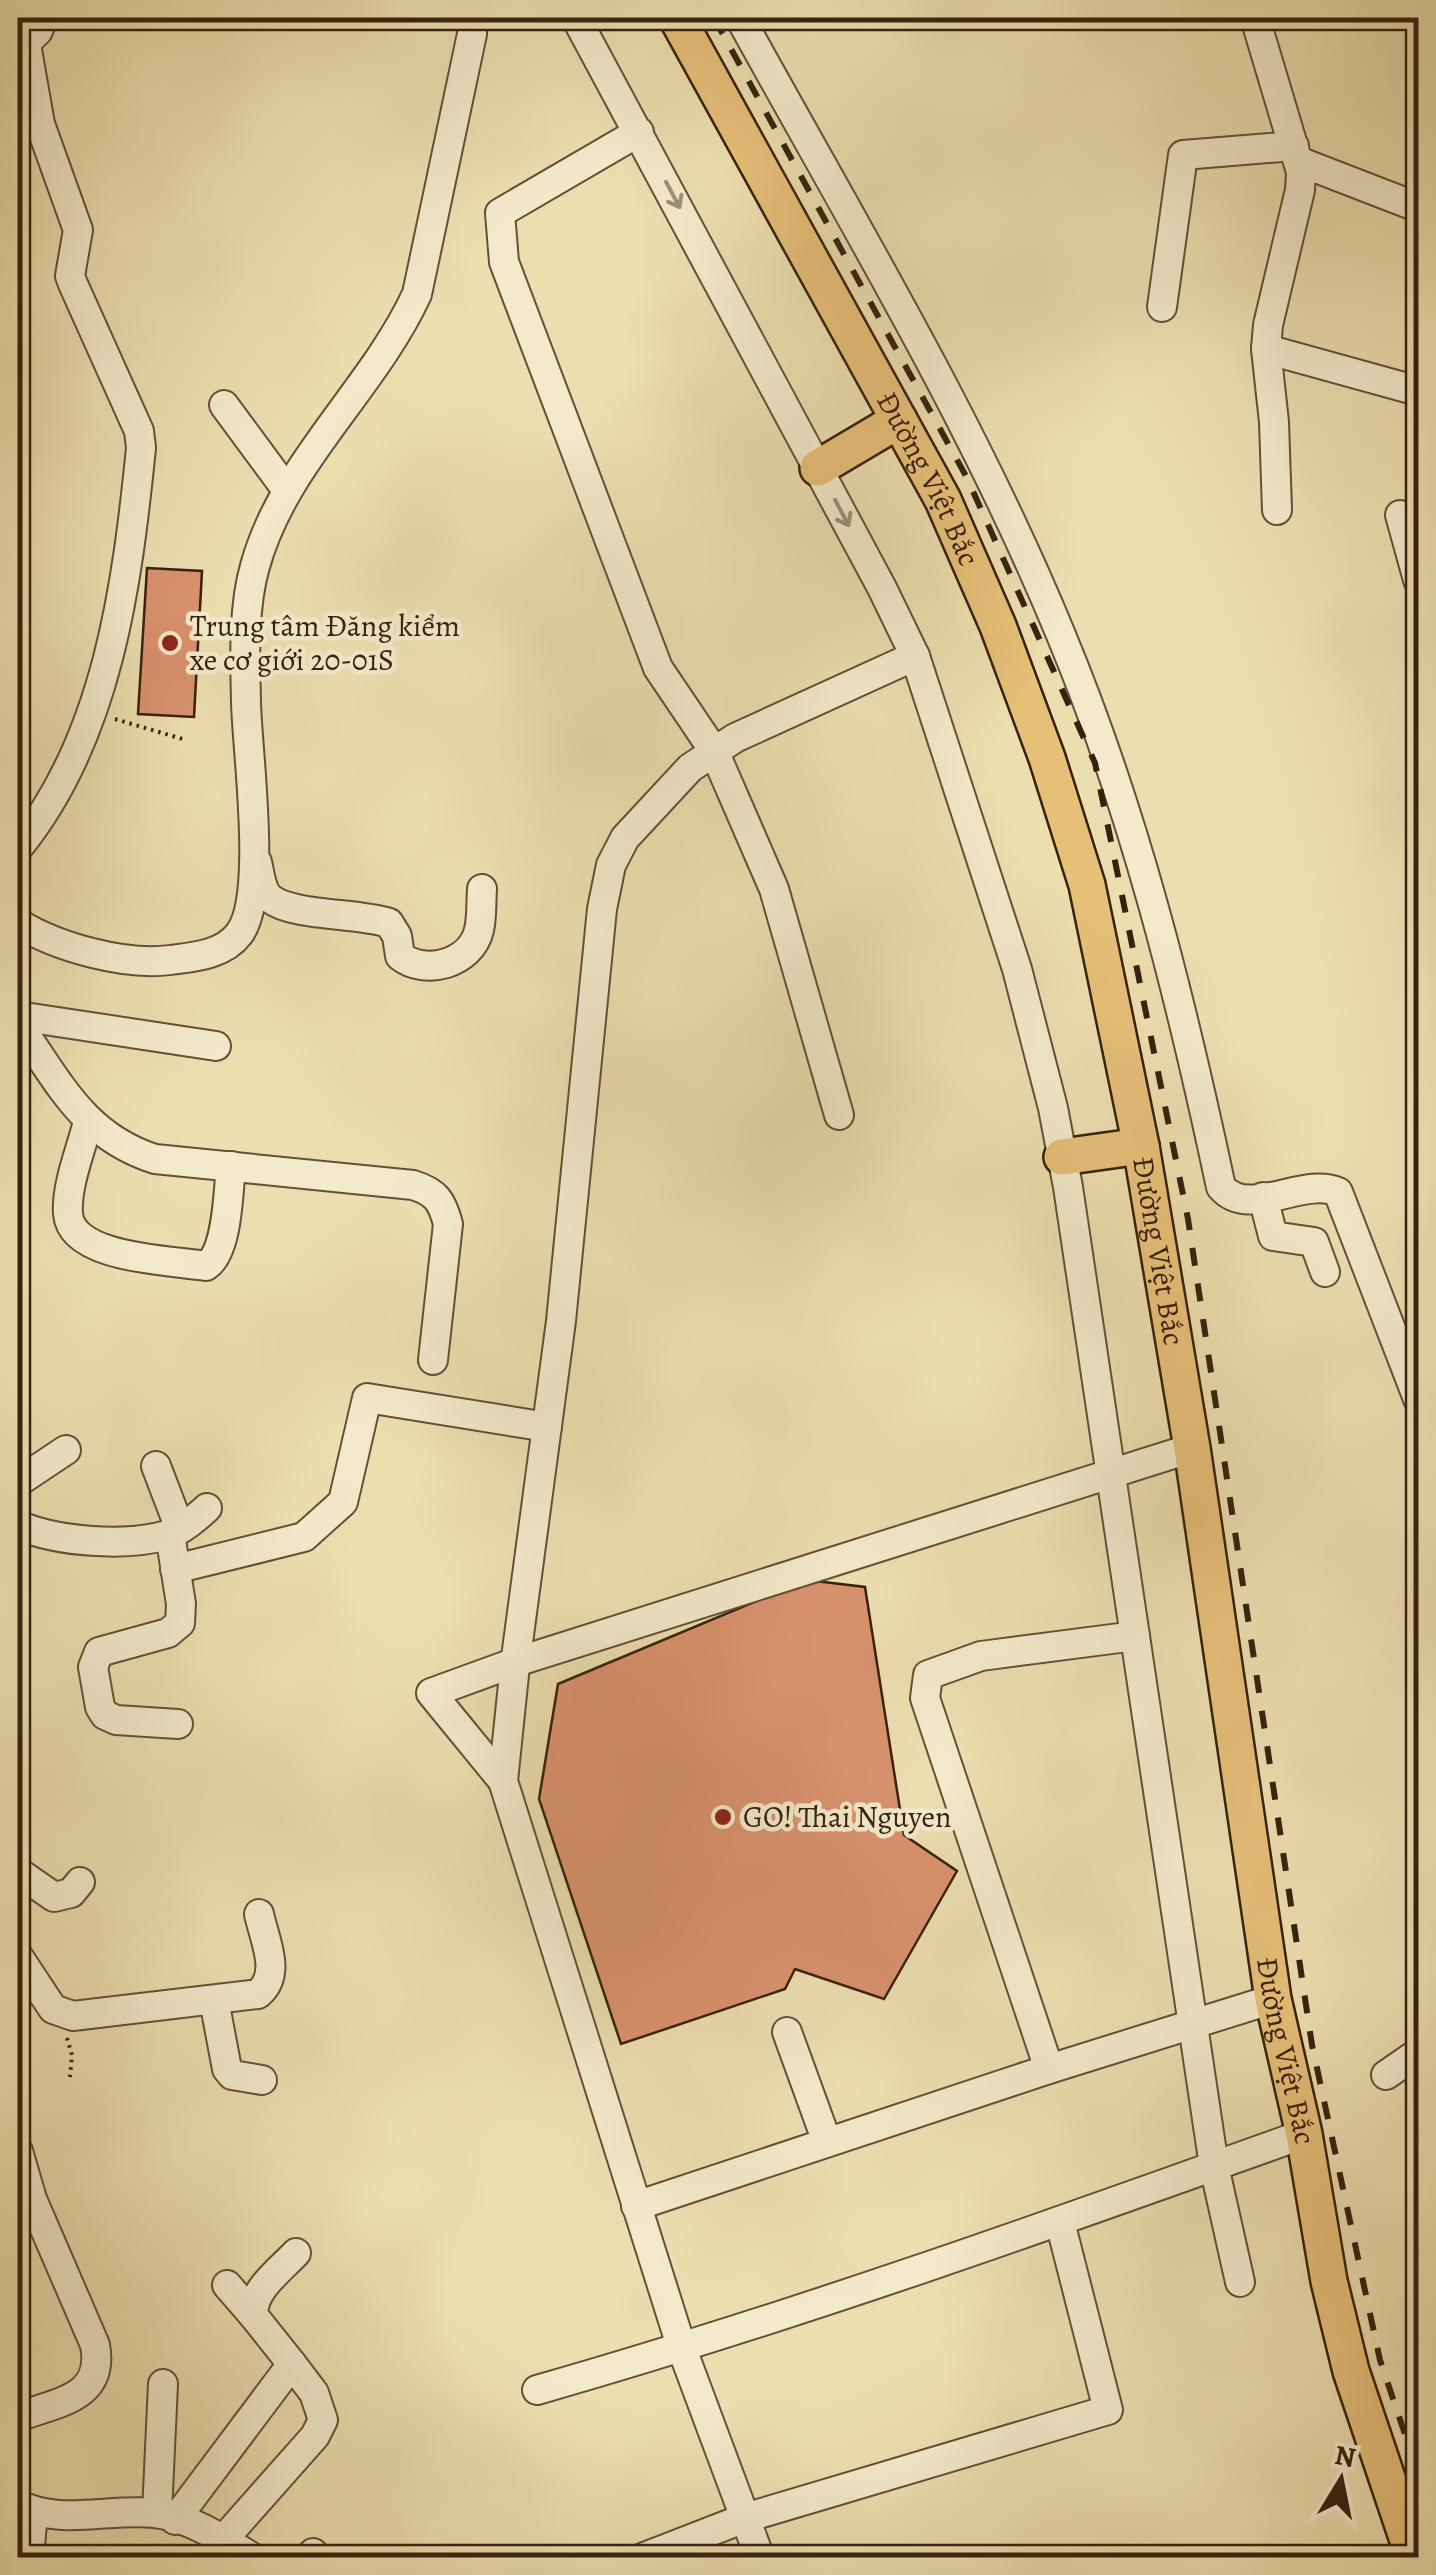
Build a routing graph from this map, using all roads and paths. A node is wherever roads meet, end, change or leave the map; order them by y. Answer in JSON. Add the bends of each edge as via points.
{"nodes":[{"id":1,"x":43,"y":18,"type":"edge"},
{"id":2,"x":472,"y":18,"type":"edge"},
{"id":3,"x":576,"y":18,"type":"edge"},
{"id":4,"x":677,"y":18,"type":"edge"},
{"id":5,"x":740,"y":18,"type":"edge"},
{"id":6,"x":1255,"y":18,"type":"edge"},
{"id":7,"x":22,"y":47,"type":"edge"},
{"id":8,"x":639,"y":132,"type":"junction"},
{"id":9,"x":1296,"y":154,"type":"junction"},
{"id":10,"x":1417,"y":206,"type":"edge"},
{"id":11,"x":1162,"y":307,"type":"dead end"},
{"id":12,"x":1266,"y":350,"type":"junction"},
{"id":13,"x":1418,"y":391,"type":"edge"},
{"id":14,"x":224,"y":406,"type":"dead end"},
{"id":15,"x":899,"y":420,"type":"junction"},
{"id":16,"x":818,"y":468,"type":"junction"},
{"id":17,"x":286,"y":489,"type":"junction"},
{"id":18,"x":1278,"y":510,"type":"dead end"},
{"id":19,"x":1400,"y":515,"type":"dead end"},
{"id":20,"x":1418,"y":580,"type":"edge"},
{"id":21,"x":915,"y":656,"type":"junction"},
{"id":22,"x":91,"y":712,"type":"junction"},
{"id":23,"x":186,"y":740,"type":"dead end"},
{"id":24,"x":714,"y":751,"type":"junction"},
{"id":25,"x":21,"y":839,"type":"edge"},
{"id":26,"x":254,"y":851,"type":"junction"},
{"id":27,"x":482,"y":889,"type":"dead end"},
{"id":28,"x":18,"y":922,"type":"edge"},
{"id":29,"x":18,"y":1016,"type":"edge"},
{"id":30,"x":18,"y":1024,"type":"edge"},
{"id":31,"x":216,"y":1046,"type":"dead end"},
{"id":32,"x":839,"y":1116,"type":"dead end"},
{"id":33,"x":88,"y":1122,"type":"junction"},
{"id":34,"x":1141,"y":1146,"type":"junction"},
{"id":35,"x":1062,"y":1157,"type":"junction"},
{"id":36,"x":231,"y":1166,"type":"junction"},
{"id":37,"x":1263,"y":1198,"type":"junction"},
{"id":38,"x":1326,"y":1272,"type":"dead end"},
{"id":39,"x":433,"y":1360,"type":"dead end"},
{"id":40,"x":1418,"y":1399,"type":"edge"},
{"id":41,"x":547,"y":1427,"type":"junction"},
{"id":42,"x":1192,"y":1448,"type":"junction"},
{"id":43,"x":66,"y":1450,"type":"dead end"},
{"id":44,"x":156,"y":1466,"type":"dead end"},
{"id":45,"x":1112,"y":1473,"type":"junction"},
{"id":46,"x":18,"y":1482,"type":"edge"},
{"id":47,"x":206,"y":1508,"type":"dead end"},
{"id":48,"x":18,"y":1525,"type":"edge"},
{"id":49,"x":175,"y":1531,"type":"junction"},
{"id":50,"x":176,"y":1569,"type":"junction"},
{"id":51,"x":1135,"y":1636,"type":"junction"},
{"id":52,"x":516,"y":1662,"type":"junction"},
{"id":53,"x":178,"y":1724,"type":"dead end"},
{"id":54,"x":503,"y":1782,"type":"junction"},
{"id":55,"x":18,"y":1872,"type":"edge"},
{"id":56,"x":80,"y":1882,"type":"dead end"},
{"id":57,"x":260,"y":1914,"type":"dead end"},
{"id":58,"x":18,"y":1956,"type":"edge"},
{"id":59,"x":1273,"y":1999,"type":"junction"},
{"id":60,"x":214,"y":2000,"type":"junction"},
{"id":61,"x":61,"y":2014,"type":"junction"},
{"id":62,"x":1194,"y":2024,"type":"junction"},
{"id":63,"x":787,"y":2032,"type":"dead end"},
{"id":64,"x":1418,"y":2053,"type":"edge"},
{"id":65,"x":1049,"y":2069,"type":"junction"},
{"id":66,"x":1386,"y":2075,"type":"dead end"},
{"id":67,"x":70,"y":2076,"type":"dead end"},
{"id":68,"x":262,"y":2080,"type":"dead end"},
{"id":69,"x":1304,"y":2134,"type":"junction"},
{"id":70,"x":827,"y":2142,"type":"junction"},
{"id":71,"x":18,"y":2150,"type":"edge"},
{"id":72,"x":1214,"y":2166,"type":"junction"},
{"id":73,"x":25,"y":2202,"type":"edge"},
{"id":74,"x":636,"y":2206,"type":"junction"},
{"id":75,"x":1060,"y":2222,"type":"junction"},
{"id":76,"x":296,"y":2253,"type":"dead end"},
{"id":77,"x":1240,"y":2282,"type":"dead end"},
{"id":78,"x":227,"y":2285,"type":"dead end"},
{"id":79,"x":253,"y":2315,"type":"junction"},
{"id":80,"x":682,"y":2349,"type":"junction"},
{"id":81,"x":292,"y":2364,"type":"junction"},
{"id":82,"x":163,"y":2384,"type":"dead end"},
{"id":83,"x":537,"y":2390,"type":"dead end"},
{"id":84,"x":18,"y":2416,"type":"edge"},
{"id":85,"x":25,"y":2508,"type":"edge"},
{"id":86,"x":166,"y":2516,"type":"junction"},
{"id":87,"x":745,"y":2518,"type":"junction"},
{"id":88,"x":223,"y":2540,"type":"junction"},
{"id":89,"x":29,"y":2558,"type":"edge"},
{"id":90,"x":253,"y":2558,"type":"edge"},
{"id":91,"x":642,"y":2558,"type":"edge"},
{"id":92,"x":760,"y":2558,"type":"edge"},
{"id":93,"x":1414,"y":2558,"type":"edge"}],
"edges":[{"from":1,"to":7,"type":"street"},
{"from":2,"to":17,"type":"street","via":[[417,294],[371,373]]},
{"from":3,"to":8,"type":"street"},
{"from":4,"to":15,"type":"main road","name":"Đường Việt Bắc"},
{"from":5,"to":37,"type":"street","via":[[965,428],[1061,634],[1110,761],[1152,900],[1222,1187],[1236,1199]]},
{"from":6,"to":9,"type":"street"},
{"from":7,"to":22,"type":"street","via":[[40,124],[78,230],[72,284],[122,389],[141,448],[131,550]]},
{"from":8,"to":16,"type":"street","one_way":true},
{"from":8,"to":24,"type":"street","via":[[500,213],[504,262],[658,668]]},
{"from":9,"to":10,"type":"street"},
{"from":9,"to":11,"type":"street","via":[[1184,155]]},
{"from":9,"to":12,"type":"street","via":[[1300,190]]},
{"from":12,"to":13,"type":"street"},
{"from":12,"to":18,"type":"street"},
{"from":14,"to":17,"type":"street"},
{"from":15,"to":16,"type":"main road"},
{"from":15,"to":34,"type":"main road","name":"Đường Việt Bắc","via":[[943,500],[1047,758],[1087,884]]},
{"from":16,"to":21,"type":"street","one_way":true},
{"from":17,"to":26,"type":"street","via":[[248,589]]},
{"from":19,"to":20,"type":"street"},
{"from":21,"to":24,"type":"street"},
{"from":21,"to":35,"type":"street","via":[[1017,969]]},
{"from":22,"to":23,"type":"path"},
{"from":22,"to":25,"type":"street","via":[[71,764]]},
{"from":24,"to":32,"type":"street","via":[[774,889]]},
{"from":24,"to":41,"type":"street","via":[[625,838],[611,865]]},
{"from":26,"to":27,"type":"street","via":[[270,899],[389,924],[400,956],[411,964],[431,966],[464,953],[479,933]]},
{"from":26,"to":28,"type":"street","via":[[241,932],[224,948],[197,957],[160,962],[88,951]]},
{"from":29,"to":31,"type":"street"},
{"from":30,"to":33,"type":"street"},
{"from":33,"to":36,"type":"street","via":[[112,1142],[155,1159]]},
{"from":33,"to":36,"type":"street","via":[[68,1218],[74,1234],[111,1252],[206,1266],[216,1260]]},
{"from":34,"to":35,"type":"main road"},
{"from":34,"to":42,"type":"main road","name":"Đường Việt Bắc"},
{"from":35,"to":45,"type":"street"},
{"from":36,"to":39,"type":"street","via":[[431,1190],[448,1224]]},
{"from":37,"to":38,"type":"street","via":[[1273,1236],[1314,1242]]},
{"from":37,"to":40,"type":"street","via":[[1311,1188],[1338,1192]]},
{"from":41,"to":50,"type":"street","via":[[367,1398],[343,1502],[304,1537]]},
{"from":41,"to":52,"type":"street"},
{"from":42,"to":45,"type":"street"},
{"from":42,"to":59,"type":"main road","name":"Đường Việt Bắc"},
{"from":43,"to":46,"type":"street"},
{"from":44,"to":49,"type":"street"},
{"from":45,"to":51,"type":"street"},
{"from":45,"to":52,"type":"street"},
{"from":47,"to":49,"type":"street"},
{"from":48,"to":49,"type":"street","via":[[73,1540]]},
{"from":49,"to":50,"type":"street"},
{"from":50,"to":53,"type":"street","via":[[176,1630],[100,1652],[93,1667],[105,1714]]},
{"from":51,"to":62,"type":"street"},
{"from":51,"to":65,"type":"street","via":[[981,1656],[928,1675],[925,1698]]},
{"from":52,"to":54,"type":"street"},
{"from":52,"to":54,"type":"street","via":[[431,1693]]},
{"from":54,"to":74,"type":"street"},
{"from":55,"to":56,"type":"street","via":[[54,1896],[72,1893]]},
{"from":57,"to":60,"type":"street","via":[[272,1974],[268,1986],[258,1994]]},
{"from":58,"to":61,"type":"street"},
{"from":59,"to":62,"type":"street"},
{"from":59,"to":69,"type":"main road","name":"Đường Việt Bắc"},
{"from":60,"to":61,"type":"street"},
{"from":60,"to":68,"type":"street","via":[[227,2069]]},
{"from":61,"to":67,"type":"path"},
{"from":62,"to":65,"type":"street"},
{"from":62,"to":72,"type":"street"},
{"from":63,"to":70,"type":"street"},
{"from":64,"to":66,"type":"street"},
{"from":65,"to":70,"type":"street"},
{"from":69,"to":72,"type":"street"},
{"from":69,"to":93,"type":"main road","name":"Đường Việt Bắc","via":[[1351,2371]]},
{"from":70,"to":74,"type":"street"},
{"from":71,"to":73,"type":"street"},
{"from":72,"to":75,"type":"street"},
{"from":72,"to":77,"type":"street"},
{"from":73,"to":84,"type":"street","via":[[98,2361],[87,2388]]},
{"from":74,"to":80,"type":"street"},
{"from":75,"to":80,"type":"street"},
{"from":75,"to":87,"type":"street","via":[[1108,2410]]},
{"from":76,"to":79,"type":"street","via":[[255,2296]]},
{"from":78,"to":79,"type":"street"},
{"from":79,"to":81,"type":"street"},
{"from":80,"to":83,"type":"street"},
{"from":80,"to":87,"type":"street"},
{"from":81,"to":86,"type":"street"},
{"from":81,"to":88,"type":"street","via":[[324,2420]]},
{"from":82,"to":86,"type":"street"},
{"from":85,"to":86,"type":"street"},
{"from":85,"to":89,"type":"street"},
{"from":86,"to":88,"type":"street"},
{"from":87,"to":91,"type":"street"},
{"from":87,"to":92,"type":"street"},
{"from":88,"to":90,"type":"street"}]}
